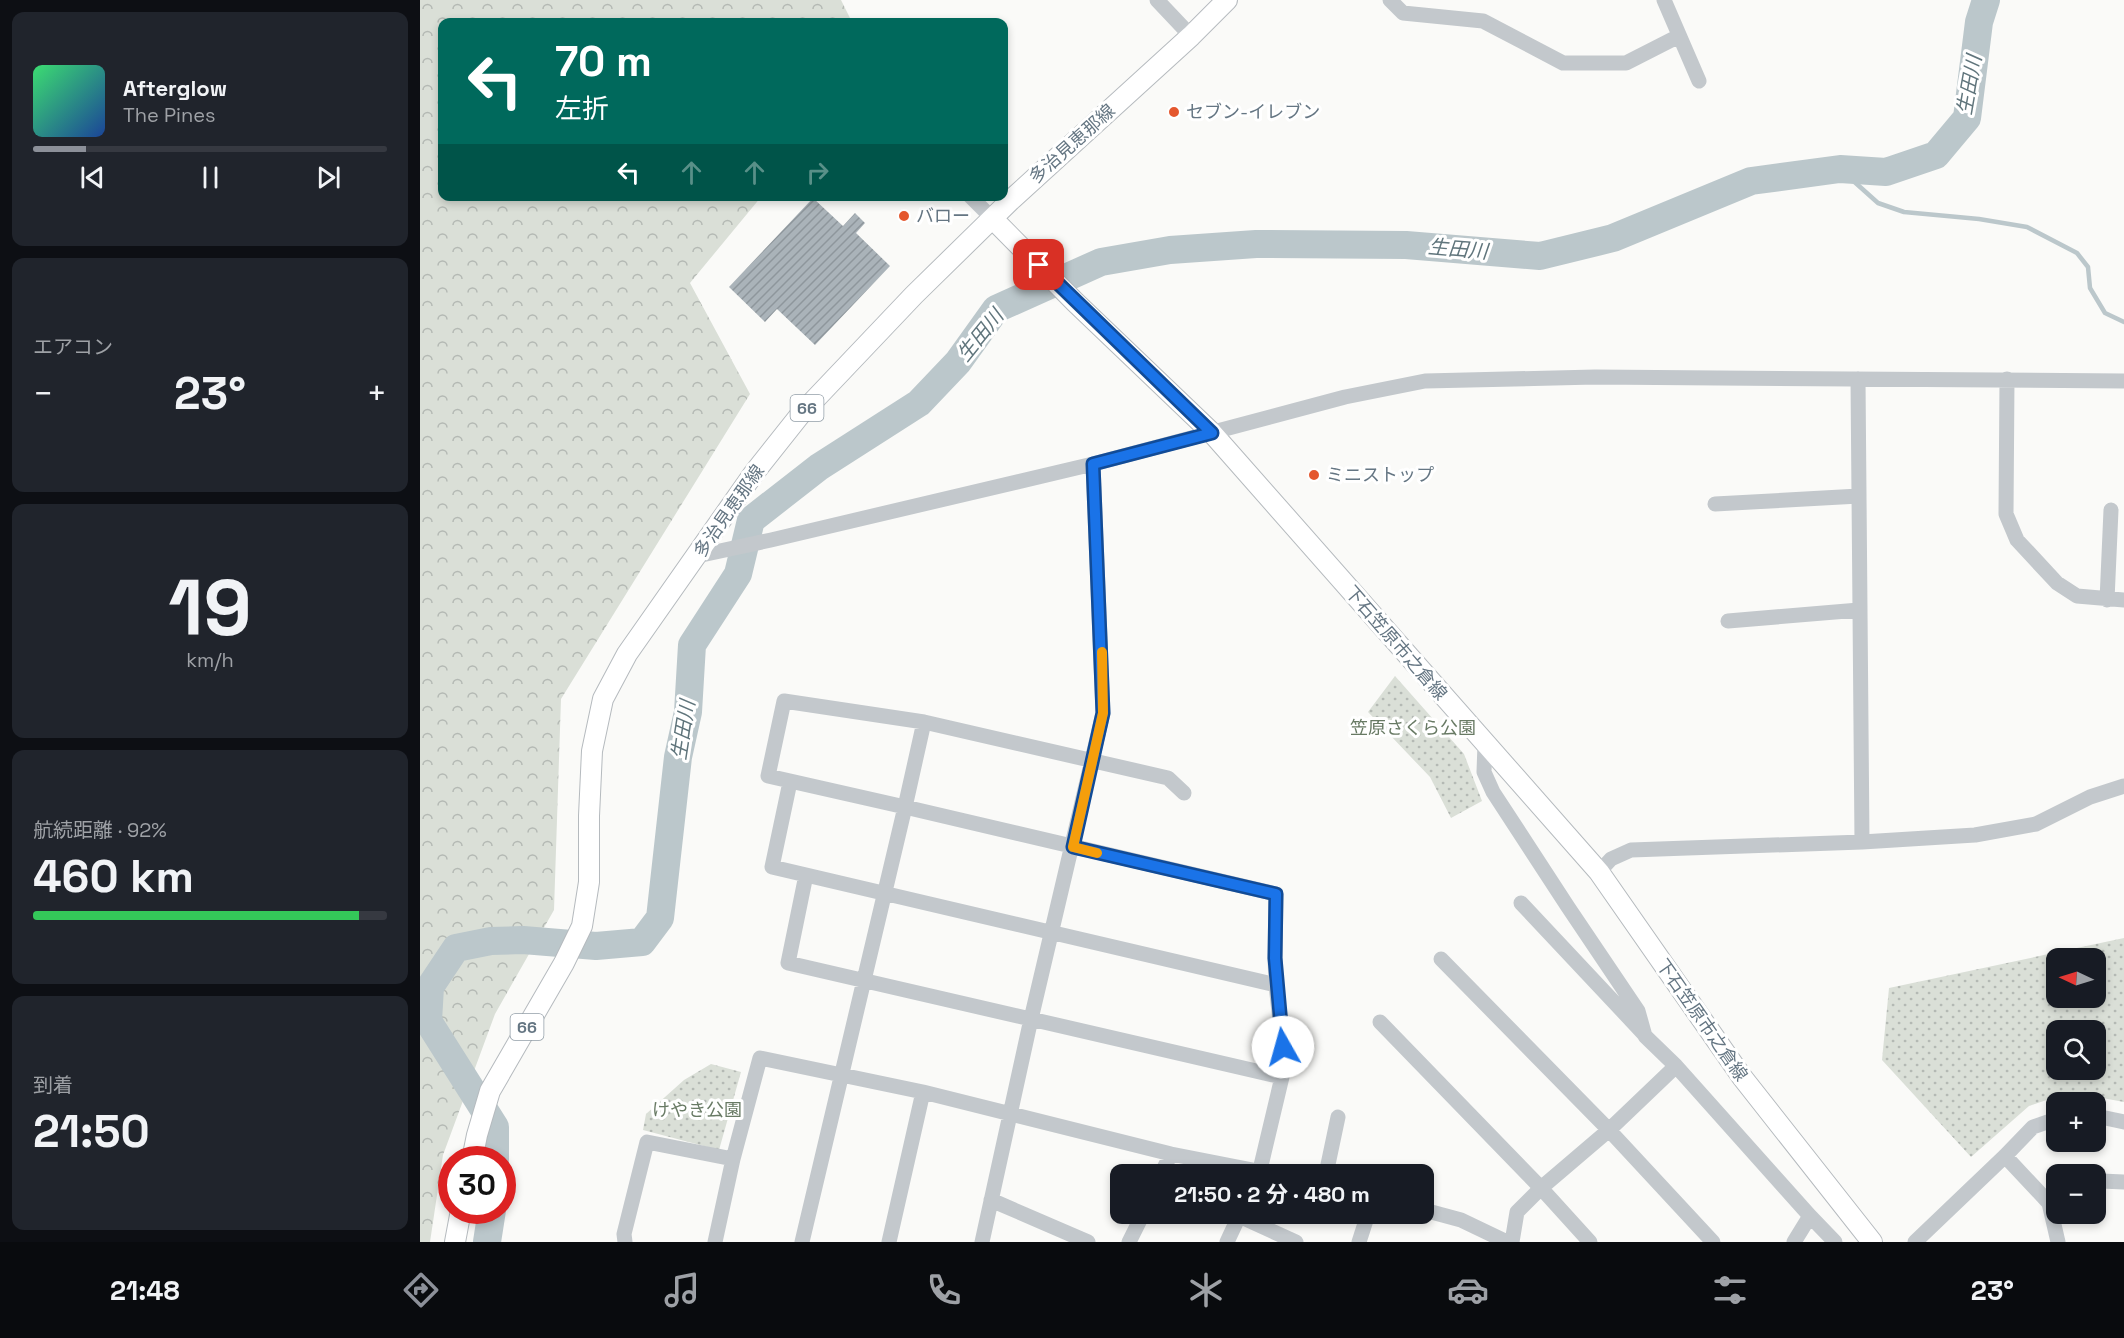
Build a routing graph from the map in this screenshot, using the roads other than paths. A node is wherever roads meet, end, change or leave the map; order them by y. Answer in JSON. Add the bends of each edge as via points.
{"nodes":[{"id":1,"x":1157,"y":0,"type":"edge"},
{"id":2,"x":1227,"y":0,"type":"edge"},
{"id":3,"x":1390,"y":0,"type":"edge"},
{"id":4,"x":1664,"y":0,"type":"edge"},
{"id":5,"x":1191,"y":36,"type":"junction"},
{"id":6,"x":1679,"y":36,"type":"junction"},
{"id":7,"x":1699,"y":81,"type":"dead end"},
{"id":8,"x":975,"y":201,"type":"edge"},
{"id":9,"x":993,"y":219,"type":"junction"},
{"id":10,"x":1858,"y":379,"type":"junction"},
{"id":11,"x":2007,"y":379,"type":"junction"},
{"id":12,"x":2124,"y":381,"type":"edge"},
{"id":13,"x":1212,"y":433,"type":"junction"},
{"id":14,"x":1093,"y":464,"type":"junction"},
{"id":15,"x":1859,"y":496,"type":"junction"},
{"id":16,"x":1715,"y":504,"type":"dead end"},
{"id":17,"x":2111,"y":510,"type":"dead end"},
{"id":18,"x":697,"y":556,"type":"junction"},
{"id":19,"x":2107,"y":600,"type":"junction"},
{"id":20,"x":2124,"y":600,"type":"edge"},
{"id":21,"x":1859,"y":610,"type":"junction"},
{"id":22,"x":1728,"y":621,"type":"dead end"},
{"id":23,"x":924,"y":722,"type":"junction"},
{"id":24,"x":1485,"y":744,"type":"junction"},
{"id":25,"x":1092,"y":762,"type":"junction"},
{"id":26,"x":790,"y":782,"type":"junction"},
{"id":27,"x":2124,"y":786,"type":"edge"},
{"id":28,"x":1184,"y":793,"type":"dead end"},
{"id":29,"x":905,"y":807,"type":"junction"},
{"id":30,"x":1862,"y":842,"type":"junction"},
{"id":31,"x":1073,"y":847,"type":"junction"},
{"id":32,"x":1599,"y":872,"type":"junction"},
{"id":33,"x":806,"y":875,"type":"junction"},
{"id":34,"x":884,"y":894,"type":"junction"},
{"id":35,"x":1521,"y":903,"type":"dead end"},
{"id":36,"x":1051,"y":933,"type":"junction"},
{"id":37,"x":1441,"y":959,"type":"dead end"},
{"id":38,"x":864,"y":981,"type":"junction"},
{"id":39,"x":1276,"y":985,"type":"junction"},
{"id":40,"x":1031,"y":1019,"type":"junction"},
{"id":41,"x":1380,"y":1022,"type":"dead end"},
{"id":42,"x":1645,"y":1036,"type":"junction"},
{"id":43,"x":1676,"y":1066,"type":"junction"},
{"id":44,"x":841,"y":1076,"type":"junction"},
{"id":45,"x":1282,"y":1077,"type":"junction"},
{"id":46,"x":923,"y":1092,"type":"junction"},
{"id":47,"x":1011,"y":1114,"type":"junction"},
{"id":48,"x":1338,"y":1117,"type":"dead end"},
{"id":49,"x":2106,"y":1118,"type":"edge"},
{"id":50,"x":2046,"y":1122,"type":"edge"},
{"id":51,"x":2124,"y":1122,"type":"edge"},
{"id":52,"x":1610,"y":1130,"type":"junction"},
{"id":53,"x":475,"y":1146,"type":"edge"},
{"id":54,"x":1171,"y":1154,"type":"junction"},
{"id":55,"x":2005,"y":1156,"type":"junction"},
{"id":56,"x":733,"y":1159,"type":"junction"},
{"id":57,"x":1166,"y":1164,"type":"edge"},
{"id":58,"x":1218,"y":1164,"type":"edge"},
{"id":59,"x":1266,"y":1164,"type":"edge"},
{"id":60,"x":1328,"y":1164,"type":"edge"},
{"id":61,"x":2106,"y":1181,"type":"edge"},
{"id":62,"x":2124,"y":1182,"type":"edge"},
{"id":63,"x":1541,"y":1188,"type":"junction"},
{"id":64,"x":2046,"y":1194,"type":"edge"},
{"id":65,"x":991,"y":1200,"type":"junction"},
{"id":66,"x":1434,"y":1213,"type":"edge"},
{"id":67,"x":1810,"y":1216,"type":"junction"},
{"id":68,"x":458,"y":1224,"type":"edge"},
{"id":69,"x":1138,"y":1224,"type":"edge"},
{"id":70,"x":1235,"y":1224,"type":"edge"},
{"id":71,"x":1258,"y":1224,"type":"edge"},
{"id":72,"x":1365,"y":1224,"type":"edge"},
{"id":73,"x":2056,"y":1224,"type":"edge"},
{"id":74,"x":455,"y":1242,"type":"edge"},
{"id":75,"x":625,"y":1242,"type":"edge"},
{"id":76,"x":715,"y":1242,"type":"edge"},
{"id":77,"x":802,"y":1242,"type":"edge"},
{"id":78,"x":889,"y":1242,"type":"edge"},
{"id":79,"x":982,"y":1242,"type":"edge"},
{"id":80,"x":1088,"y":1242,"type":"edge"},
{"id":81,"x":1130,"y":1242,"type":"edge"},
{"id":82,"x":1227,"y":1242,"type":"edge"},
{"id":83,"x":1296,"y":1242,"type":"edge"},
{"id":84,"x":1359,"y":1242,"type":"edge"},
{"id":85,"x":1507,"y":1242,"type":"edge"},
{"id":86,"x":1512,"y":1242,"type":"edge"},
{"id":87,"x":1590,"y":1242,"type":"edge"},
{"id":88,"x":1713,"y":1242,"type":"edge"},
{"id":89,"x":1794,"y":1242,"type":"edge"},
{"id":90,"x":1835,"y":1242,"type":"edge"},
{"id":91,"x":1872,"y":1242,"type":"edge"},
{"id":92,"x":1915,"y":1242,"type":"edge"},
{"id":93,"x":2058,"y":1242,"type":"edge"}],
"edges":[{"from":1,"to":5,"type":"street"},
{"from":2,"to":5,"type":"main road","name":"多治見恵那線","number":"66"},
{"from":3,"to":6,"type":"street","via":[[1403,13],[1483,21],[1563,63],[1626,63]]},
{"from":4,"to":6,"type":"street"},
{"from":5,"to":9,"type":"main road","name":"多治見恵那線","number":"66"},
{"from":6,"to":7,"type":"street"},
{"from":8,"to":9,"type":"street"},
{"from":9,"to":13,"type":"main road","name":"下石笠原市之倉線"},
{"from":9,"to":18,"type":"main road","name":"多治見恵那線","number":"66","via":[[800,415]]},
{"from":10,"to":11,"type":"street"},
{"from":10,"to":13,"type":"street","via":[[1595,377],[1425,381],[1345,397]]},
{"from":10,"to":15,"type":"street"},
{"from":11,"to":12,"type":"street"},
{"from":11,"to":19,"type":"street","via":[[2006,514],[2017,540],[2067,590],[2077,596]]},
{"from":13,"to":14,"type":"street"},
{"from":13,"to":24,"type":"main road","name":"下石笠原市之倉線"},
{"from":14,"to":18,"type":"street"},
{"from":14,"to":25,"type":"street","via":[[1104,694]]},
{"from":15,"to":16,"type":"street"},
{"from":15,"to":21,"type":"street"},
{"from":17,"to":19,"type":"street"},
{"from":18,"to":53,"type":"main road","name":"多治見恵那線","number":"66","via":[[627,654],[603,699],[592,751],[589,882],[582,926],[490,1091]]},
{"from":19,"to":20,"type":"street"},
{"from":21,"to":22,"type":"street"},
{"from":21,"to":30,"type":"street"},
{"from":23,"to":25,"type":"street"},
{"from":23,"to":26,"type":"street","via":[[784,701],[768,776]]},
{"from":23,"to":29,"type":"street"},
{"from":24,"to":32,"type":"main road","name":"下石笠原市之倉線"},
{"from":24,"to":42,"type":"street","via":[[1484,772],[1493,792],[1638,1011]]},
{"from":25,"to":28,"type":"street","via":[[1168,778]]},
{"from":25,"to":31,"type":"street"},
{"from":26,"to":29,"type":"street"},
{"from":26,"to":33,"type":"street","via":[[772,867]]},
{"from":27,"to":30,"type":"street","via":[[2090,797],[2036,824],[1975,835]]},
{"from":29,"to":31,"type":"street"},
{"from":29,"to":34,"type":"street"},
{"from":30,"to":32,"type":"street","via":[[1630,850],[1611,859]]},
{"from":31,"to":36,"type":"street"},
{"from":31,"to":39,"type":"street","via":[[1276,894]]},
{"from":32,"to":91,"type":"main road","name":"下石笠原市之倉線","via":[[1742,1077]]},
{"from":33,"to":34,"type":"street"},
{"from":33,"to":38,"type":"street","via":[[788,963]]},
{"from":34,"to":36,"type":"street"},
{"from":34,"to":38,"type":"street"},
{"from":35,"to":42,"type":"street"},
{"from":36,"to":39,"type":"street"},
{"from":36,"to":40,"type":"street"},
{"from":37,"to":52,"type":"street"},
{"from":38,"to":40,"type":"street"},
{"from":38,"to":44,"type":"street"},
{"from":39,"to":45,"type":"street"},
{"from":40,"to":45,"type":"street"},
{"from":40,"to":47,"type":"street"},
{"from":41,"to":63,"type":"street"},
{"from":42,"to":43,"type":"street"},
{"from":43,"to":52,"type":"street"},
{"from":43,"to":67,"type":"street"},
{"from":44,"to":46,"type":"street"},
{"from":44,"to":56,"type":"street","via":[[760,1058]]},
{"from":44,"to":77,"type":"street"},
{"from":45,"to":59,"type":"street"},
{"from":46,"to":47,"type":"street"},
{"from":46,"to":78,"type":"street"},
{"from":47,"to":54,"type":"street"},
{"from":47,"to":65,"type":"street"},
{"from":48,"to":60,"type":"street"},
{"from":49,"to":51,"type":"street"},
{"from":50,"to":55,"type":"street","via":[[2033,1127]]},
{"from":52,"to":63,"type":"street"},
{"from":52,"to":88,"type":"street"},
{"from":54,"to":57,"type":"street"},
{"from":54,"to":58,"type":"street"},
{"from":55,"to":64,"type":"street"},
{"from":55,"to":92,"type":"street"},
{"from":56,"to":75,"type":"street","via":[[647,1142]]},
{"from":56,"to":76,"type":"street"},
{"from":61,"to":62,"type":"street"},
{"from":63,"to":86,"type":"street","via":[[1517,1212]]},
{"from":63,"to":87,"type":"street"},
{"from":65,"to":79,"type":"street"},
{"from":65,"to":80,"type":"street"},
{"from":66,"to":85,"type":"street","via":[[1461,1220]]},
{"from":67,"to":89,"type":"street"},
{"from":67,"to":90,"type":"street"},
{"from":68,"to":74,"type":"main road"},
{"from":69,"to":81,"type":"street"},
{"from":70,"to":82,"type":"street"},
{"from":71,"to":83,"type":"street"},
{"from":72,"to":84,"type":"street"},
{"from":73,"to":93,"type":"street"}]}
